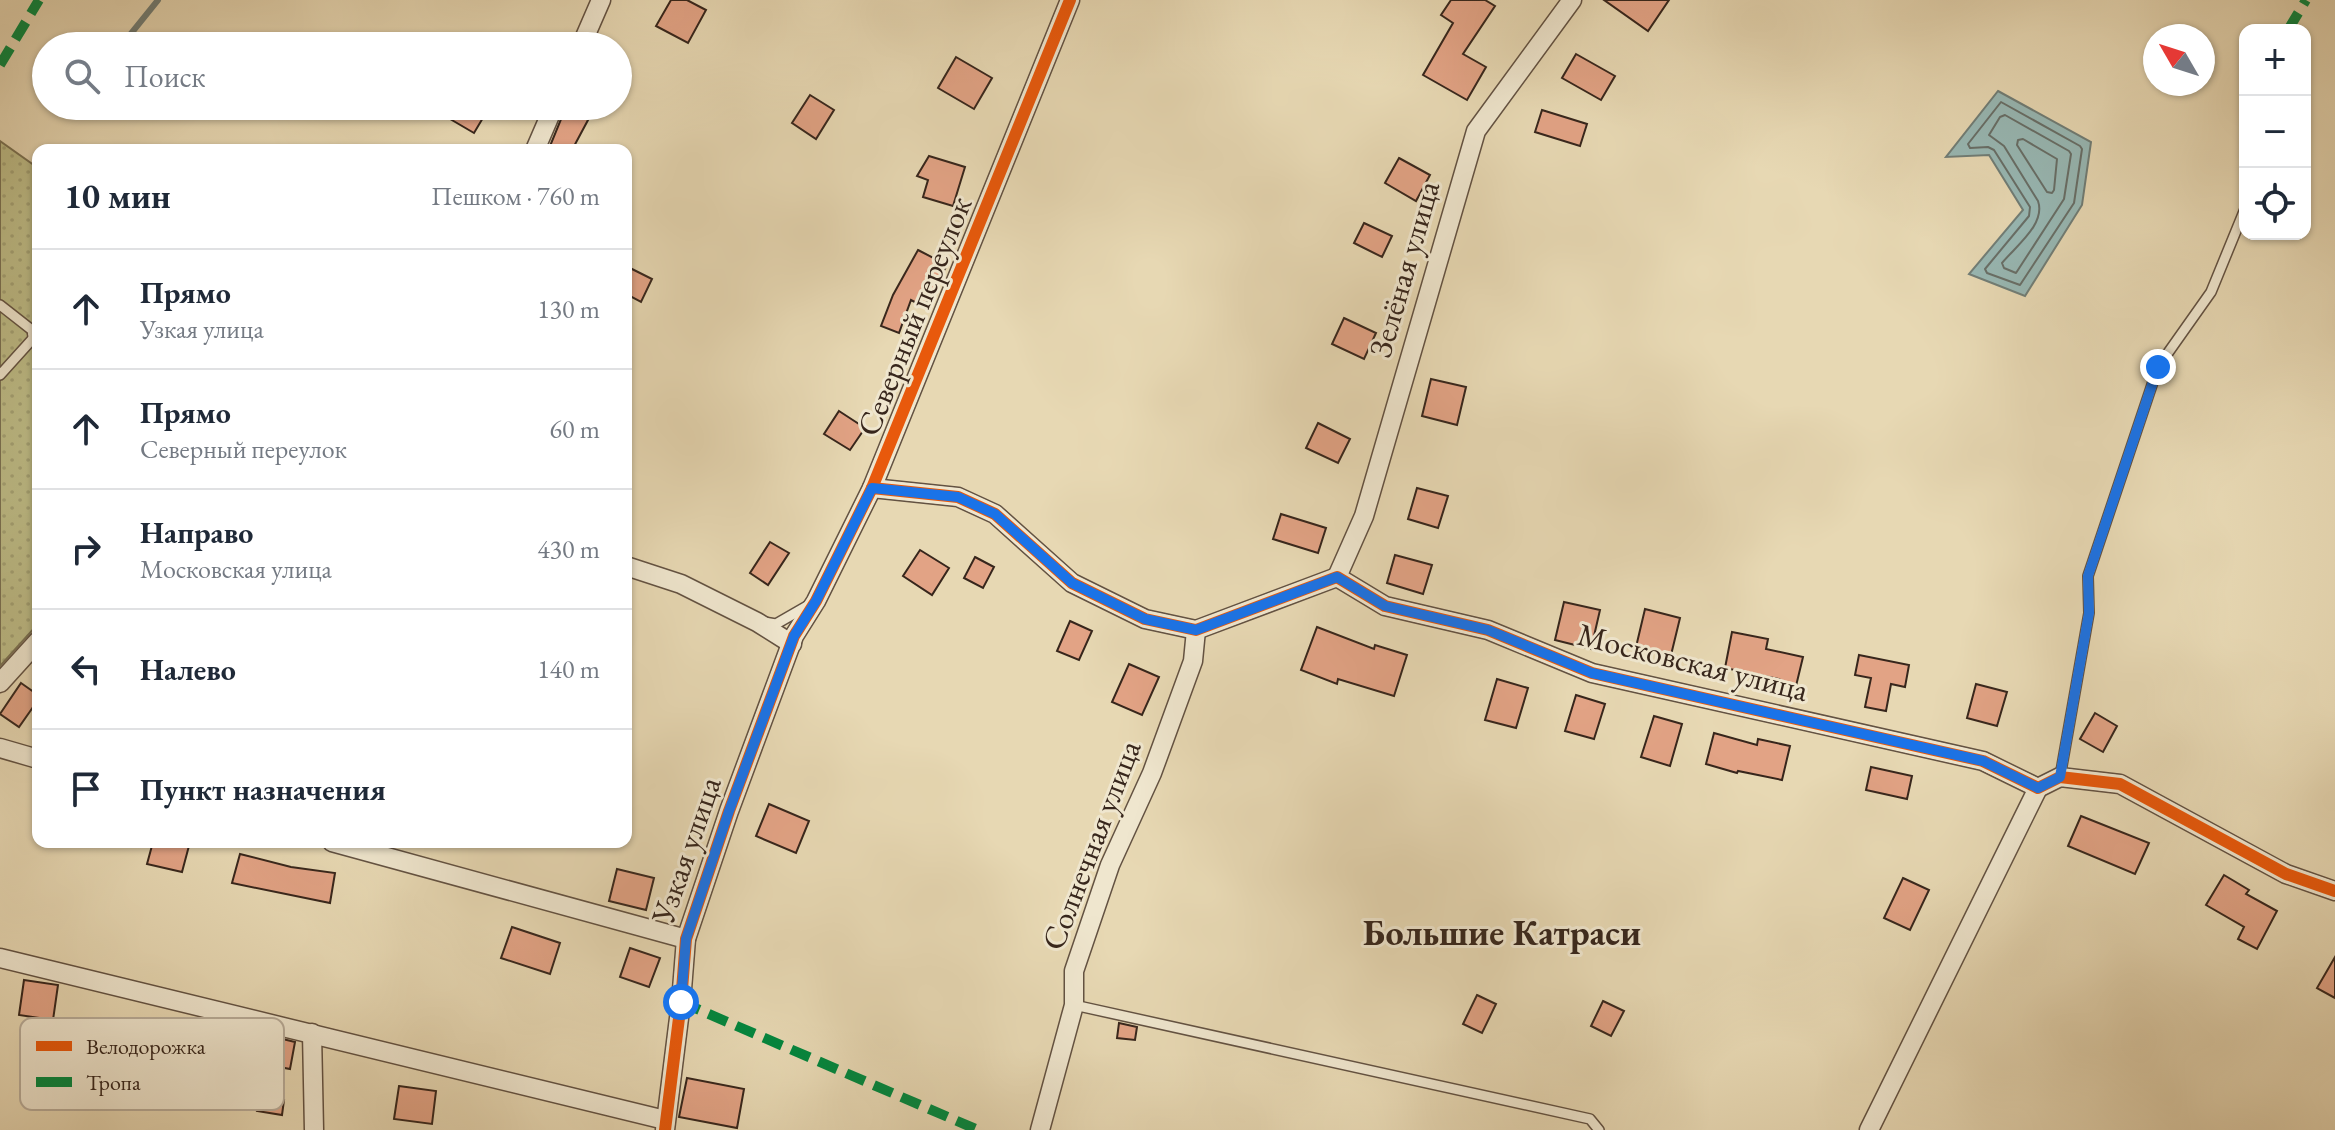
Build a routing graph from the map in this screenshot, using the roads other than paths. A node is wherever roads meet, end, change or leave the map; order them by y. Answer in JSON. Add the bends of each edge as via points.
{"nodes":[{"id":1,"x":601,"y":0,"type":"edge"},
{"id":2,"x":1070,"y":0,"type":"edge"},
{"id":3,"x":1572,"y":0,"type":"edge"},
{"id":4,"x":587,"y":32,"type":"edge"},
{"id":5,"x":548,"y":120,"type":"edge"},
{"id":6,"x":538,"y":144,"type":"edge"},
{"id":7,"x":2239,"y":224,"type":"edge"},
{"id":8,"x":0,"y":305,"type":"edge"},
{"id":9,"x":32,"y":330,"type":"edge"},
{"id":10,"x":32,"y":340,"type":"edge"},
{"id":11,"x":0,"y":375,"type":"edge"},
{"id":12,"x":872,"y":488,"type":"junction"},
{"id":13,"x":632,"y":568,"type":"edge"},
{"id":14,"x":1337,"y":577,"type":"junction"},
{"id":15,"x":816,"y":601,"type":"junction"},
{"id":16,"x":757,"y":622,"type":"junction"},
{"id":17,"x":1196,"y":630,"type":"junction"},
{"id":18,"x":792,"y":644,"type":"junction"},
{"id":19,"x":32,"y":648,"type":"edge"},
{"id":20,"x":0,"y":683,"type":"edge"},
{"id":21,"x":0,"y":748,"type":"edge"},
{"id":22,"x":32,"y":757,"type":"edge"},
{"id":23,"x":2060,"y":777,"type":"junction"},
{"id":24,"x":2038,"y":788,"type":"junction"},
{"id":25,"x":354,"y":848,"type":"edge"},
{"id":26,"x":2335,"y":891,"type":"edge"},
{"id":27,"x":686,"y":939,"type":"junction"},
{"id":28,"x":0,"y":958,"type":"edge"},
{"id":29,"x":1074,"y":1005,"type":"junction"},
{"id":30,"x":250,"y":1018,"type":"edge"},
{"id":31,"x":284,"y":1026,"type":"edge"},
{"id":32,"x":312,"y":1033,"type":"junction"},
{"id":33,"x":665,"y":1125,"type":"edge"},
{"id":34,"x":314,"y":1130,"type":"edge"},
{"id":35,"x":1040,"y":1130,"type":"edge"},
{"id":36,"x":1599,"y":1130,"type":"edge"},
{"id":37,"x":1869,"y":1130,"type":"edge"}],
"edges":[{"from":1,"to":4,"type":"street"},
{"from":2,"to":12,"type":"street","name":"Северный переулок"},
{"from":3,"to":14,"type":"street","name":"Зелёная улица","via":[[1476,131],[1364,516]]},
{"from":5,"to":6,"type":"street"},
{"from":7,"to":23,"type":"lane","via":[[2211,292],[2158,367],[2088,576],[2089,613]]},
{"from":8,"to":9,"type":"lane"},
{"from":10,"to":11,"type":"lane"},
{"from":12,"to":15,"type":"street","name":"Северный переулок"},
{"from":12,"to":17,"type":"street","via":[[958,497],[995,514],[1072,583],[1145,619]]},
{"from":13,"to":16,"type":"street","via":[[681,584]]},
{"from":14,"to":17,"type":"street"},
{"from":14,"to":24,"type":"street","name":"Московская улица","via":[[1385,606],[1488,630],[1592,673],[1983,761]]},
{"from":15,"to":16,"type":"lane","via":[[776,624]]},
{"from":15,"to":18,"type":"street","name":"Северный переулок"},
{"from":16,"to":18,"type":"street"},
{"from":17,"to":29,"type":"street","name":"Солнечная улица","via":[[1193,661],[1152,773],[1110,865],[1074,971]]},
{"from":18,"to":27,"type":"street","name":"Узкая улица"},
{"from":19,"to":20,"type":"street"},
{"from":21,"to":22,"type":"street"},
{"from":23,"to":24,"type":"street"},
{"from":23,"to":26,"type":"street","via":[[2120,784],[2286,874]]},
{"from":24,"to":37,"type":"street"},
{"from":25,"to":27,"type":"street"},
{"from":27,"to":33,"type":"street","name":"Узкая улица"},
{"from":28,"to":30,"type":"street"},
{"from":29,"to":35,"type":"street","name":"Солнечная улица"},
{"from":29,"to":36,"type":"lane","via":[[1590,1119]]},
{"from":31,"to":32,"type":"street"},
{"from":32,"to":33,"type":"street"},
{"from":32,"to":34,"type":"street"}]}
